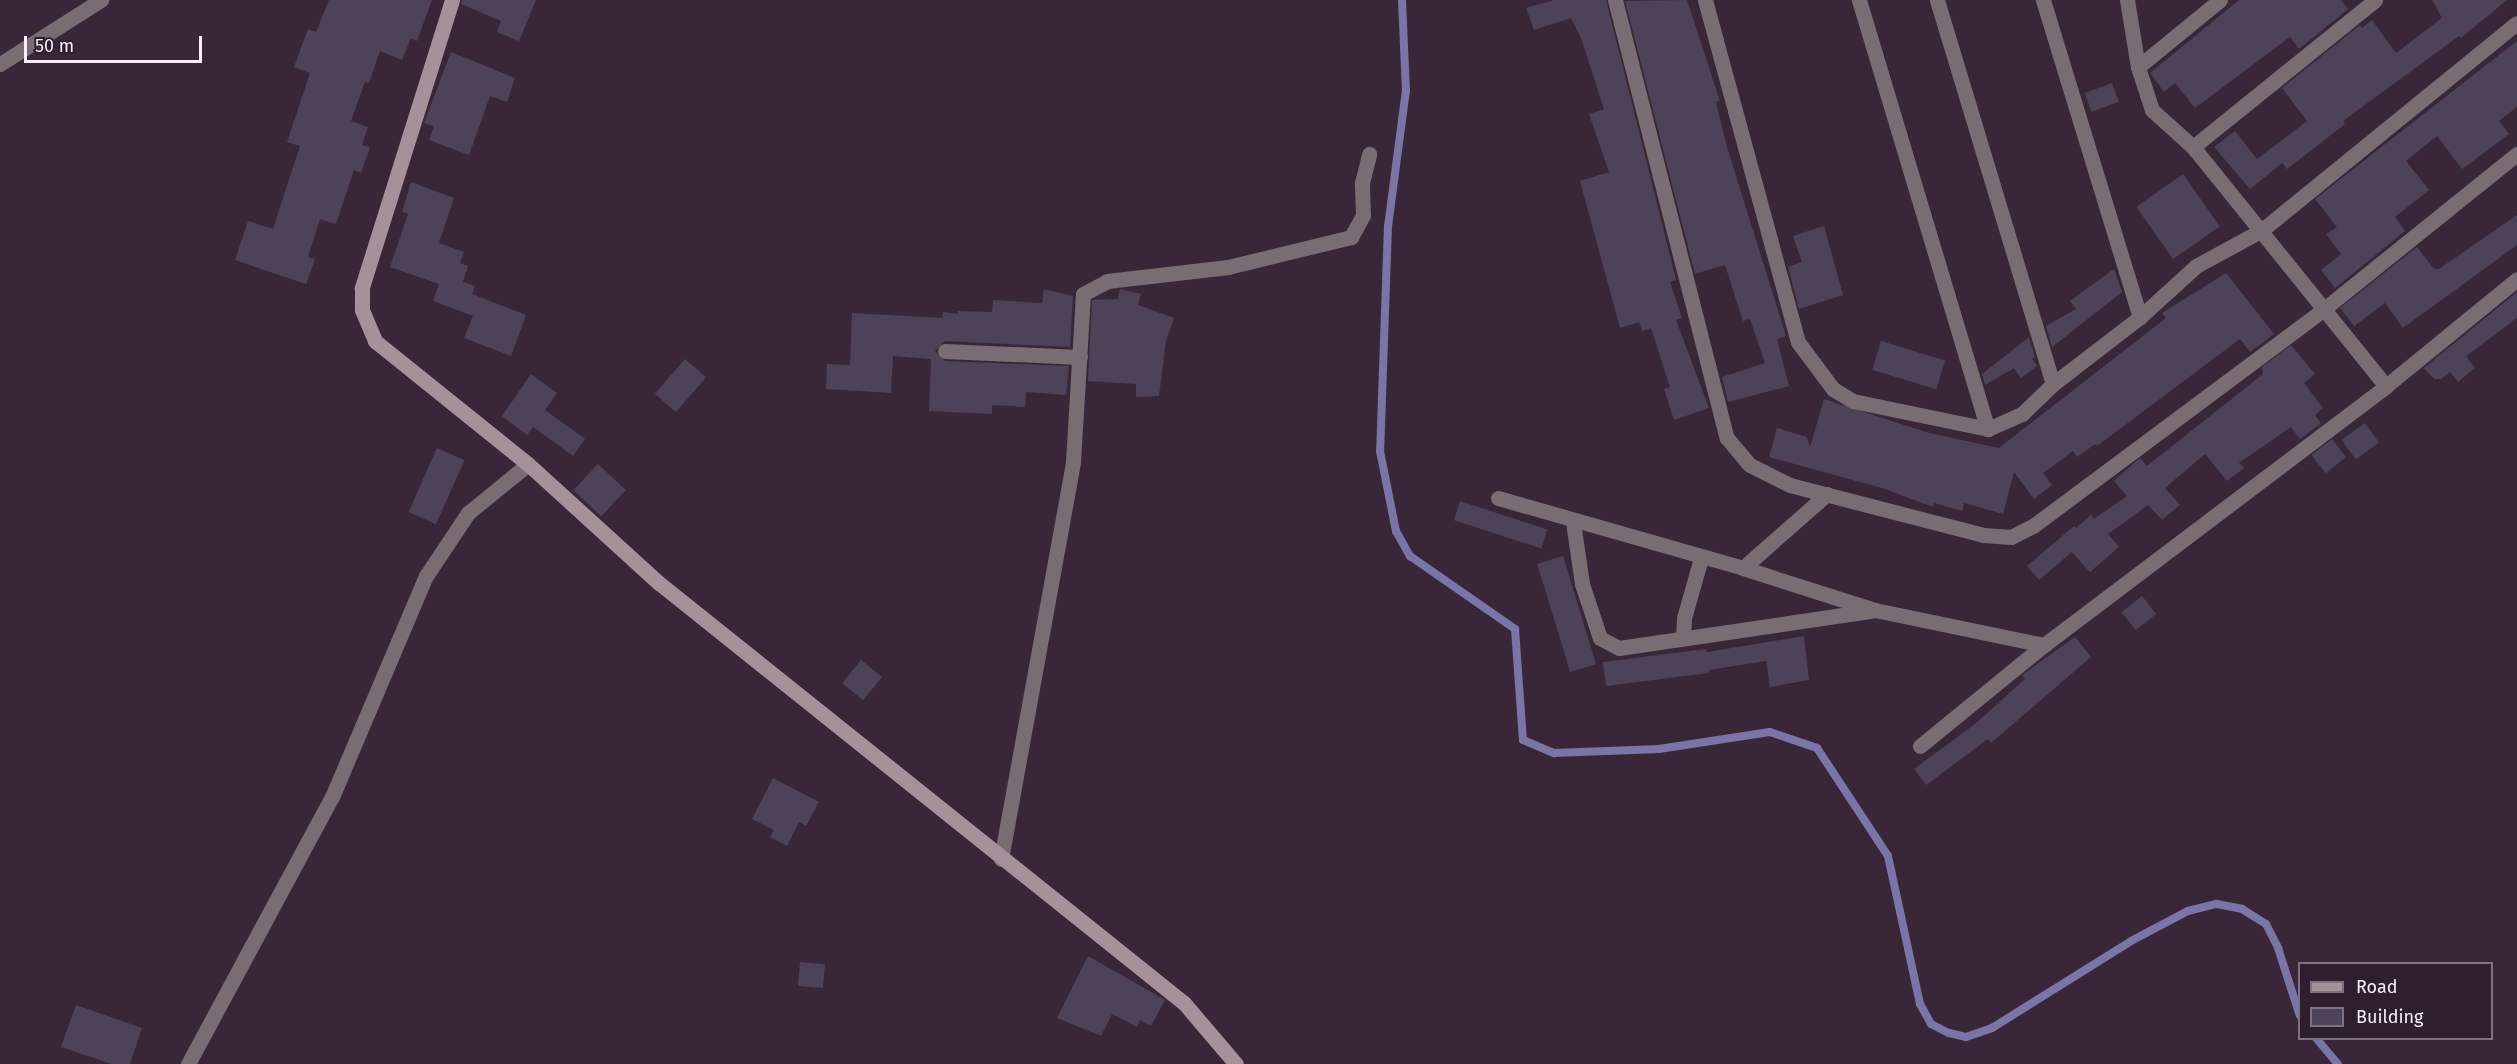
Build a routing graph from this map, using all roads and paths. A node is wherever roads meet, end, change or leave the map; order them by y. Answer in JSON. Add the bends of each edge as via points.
{"nodes":[{"id":1,"x":101,"y":0,"type":"edge"},
{"id":2,"x":452,"y":0,"type":"edge"},
{"id":3,"x":1614,"y":0,"type":"edge"},
{"id":4,"x":1705,"y":0,"type":"edge"},
{"id":5,"x":1859,"y":0,"type":"edge"},
{"id":6,"x":1937,"y":0,"type":"edge"},
{"id":7,"x":2043,"y":0,"type":"edge"},
{"id":8,"x":2127,"y":0,"type":"edge"},
{"id":9,"x":2220,"y":0,"type":"edge"},
{"id":10,"x":2375,"y":0,"type":"edge"},
{"id":11,"x":2517,"y":23,"type":"edge"},
{"id":12,"x":0,"y":64,"type":"edge"},
{"id":13,"x":2138,"y":67,"type":"junction"},
{"id":14,"x":2193,"y":147,"type":"junction"},
{"id":15,"x":1369,"y":154,"type":"dead end"},
{"id":16,"x":2517,"y":154,"type":"edge"},
{"id":17,"x":2262,"y":230,"type":"junction"},
{"id":18,"x":2517,"y":279,"type":"edge"},
{"id":19,"x":2324,"y":309,"type":"junction"},
{"id":20,"x":2140,"y":317,"type":"junction"},
{"id":21,"x":945,"y":351,"type":"dead end"},
{"id":22,"x":1080,"y":357,"type":"junction"},
{"id":23,"x":2053,"y":384,"type":"junction"},
{"id":24,"x":2386,"y":386,"type":"junction"},
{"id":25,"x":1988,"y":429,"type":"junction"},
{"id":26,"x":528,"y":464,"type":"junction"},
{"id":27,"x":1827,"y":494,"type":"junction"},
{"id":28,"x":1498,"y":498,"type":"dead end"},
{"id":29,"x":1573,"y":522,"type":"junction"},
{"id":30,"x":1701,"y":558,"type":"junction"},
{"id":31,"x":1743,"y":568,"type":"junction"},
{"id":32,"x":1875,"y":610,"type":"junction"},
{"id":33,"x":1683,"y":638,"type":"junction"},
{"id":34,"x":2044,"y":645,"type":"junction"},
{"id":35,"x":1920,"y":746,"type":"dead end"},
{"id":36,"x":1001,"y":859,"type":"junction"},
{"id":37,"x":188,"y":1064,"type":"edge"},
{"id":38,"x":1236,"y":1064,"type":"edge"}],
"edges":[{"from":1,"to":12,"type":"street"},
{"from":2,"to":26,"type":"street","via":[[386,201],[362,288],[363,310],[384,351]]},
{"from":3,"to":27,"type":"street","via":[[1727,438],[1750,465],[1790,485]]},
{"from":4,"to":25,"type":"street","via":[[1798,342],[1833,389],[1853,401]]},
{"from":5,"to":25,"type":"street"},
{"from":6,"to":23,"type":"street"},
{"from":7,"to":20,"type":"street"},
{"from":8,"to":13,"type":"street"},
{"from":9,"to":13,"type":"street"},
{"from":10,"to":14,"type":"street"},
{"from":11,"to":17,"type":"street"},
{"from":13,"to":14,"type":"street","via":[[2152,110]]},
{"from":14,"to":17,"type":"street"},
{"from":15,"to":22,"type":"street","via":[[1362,183],[1363,215],[1352,237],[1228,267],[1107,281],[1083,294]]},
{"from":16,"to":19,"type":"street"},
{"from":17,"to":19,"type":"street"},
{"from":17,"to":20,"type":"street","via":[[2196,266]]},
{"from":18,"to":24,"type":"street"},
{"from":19,"to":24,"type":"street"},
{"from":19,"to":27,"type":"street","via":[[2033,526],[2011,537],[1983,535]]},
{"from":20,"to":23,"type":"street"},
{"from":21,"to":22,"type":"street"},
{"from":22,"to":36,"type":"street","via":[[1073,462]]},
{"from":23,"to":25,"type":"street","via":[[2022,414]]},
{"from":24,"to":34,"type":"street"},
{"from":26,"to":36,"type":"street","via":[[659,583]]},
{"from":26,"to":37,"type":"street","via":[[468,513],[426,576],[332,797]]},
{"from":27,"to":31,"type":"street"},
{"from":28,"to":29,"type":"street"},
{"from":29,"to":30,"type":"street"},
{"from":29,"to":33,"type":"street","via":[[1582,584],[1600,638],[1619,648]]},
{"from":30,"to":31,"type":"street"},
{"from":30,"to":33,"type":"street","via":[[1684,618]]},
{"from":31,"to":32,"type":"street"},
{"from":32,"to":33,"type":"street"},
{"from":32,"to":34,"type":"street"},
{"from":34,"to":35,"type":"street"},
{"from":36,"to":38,"type":"street","via":[[1184,1003]]}]}
